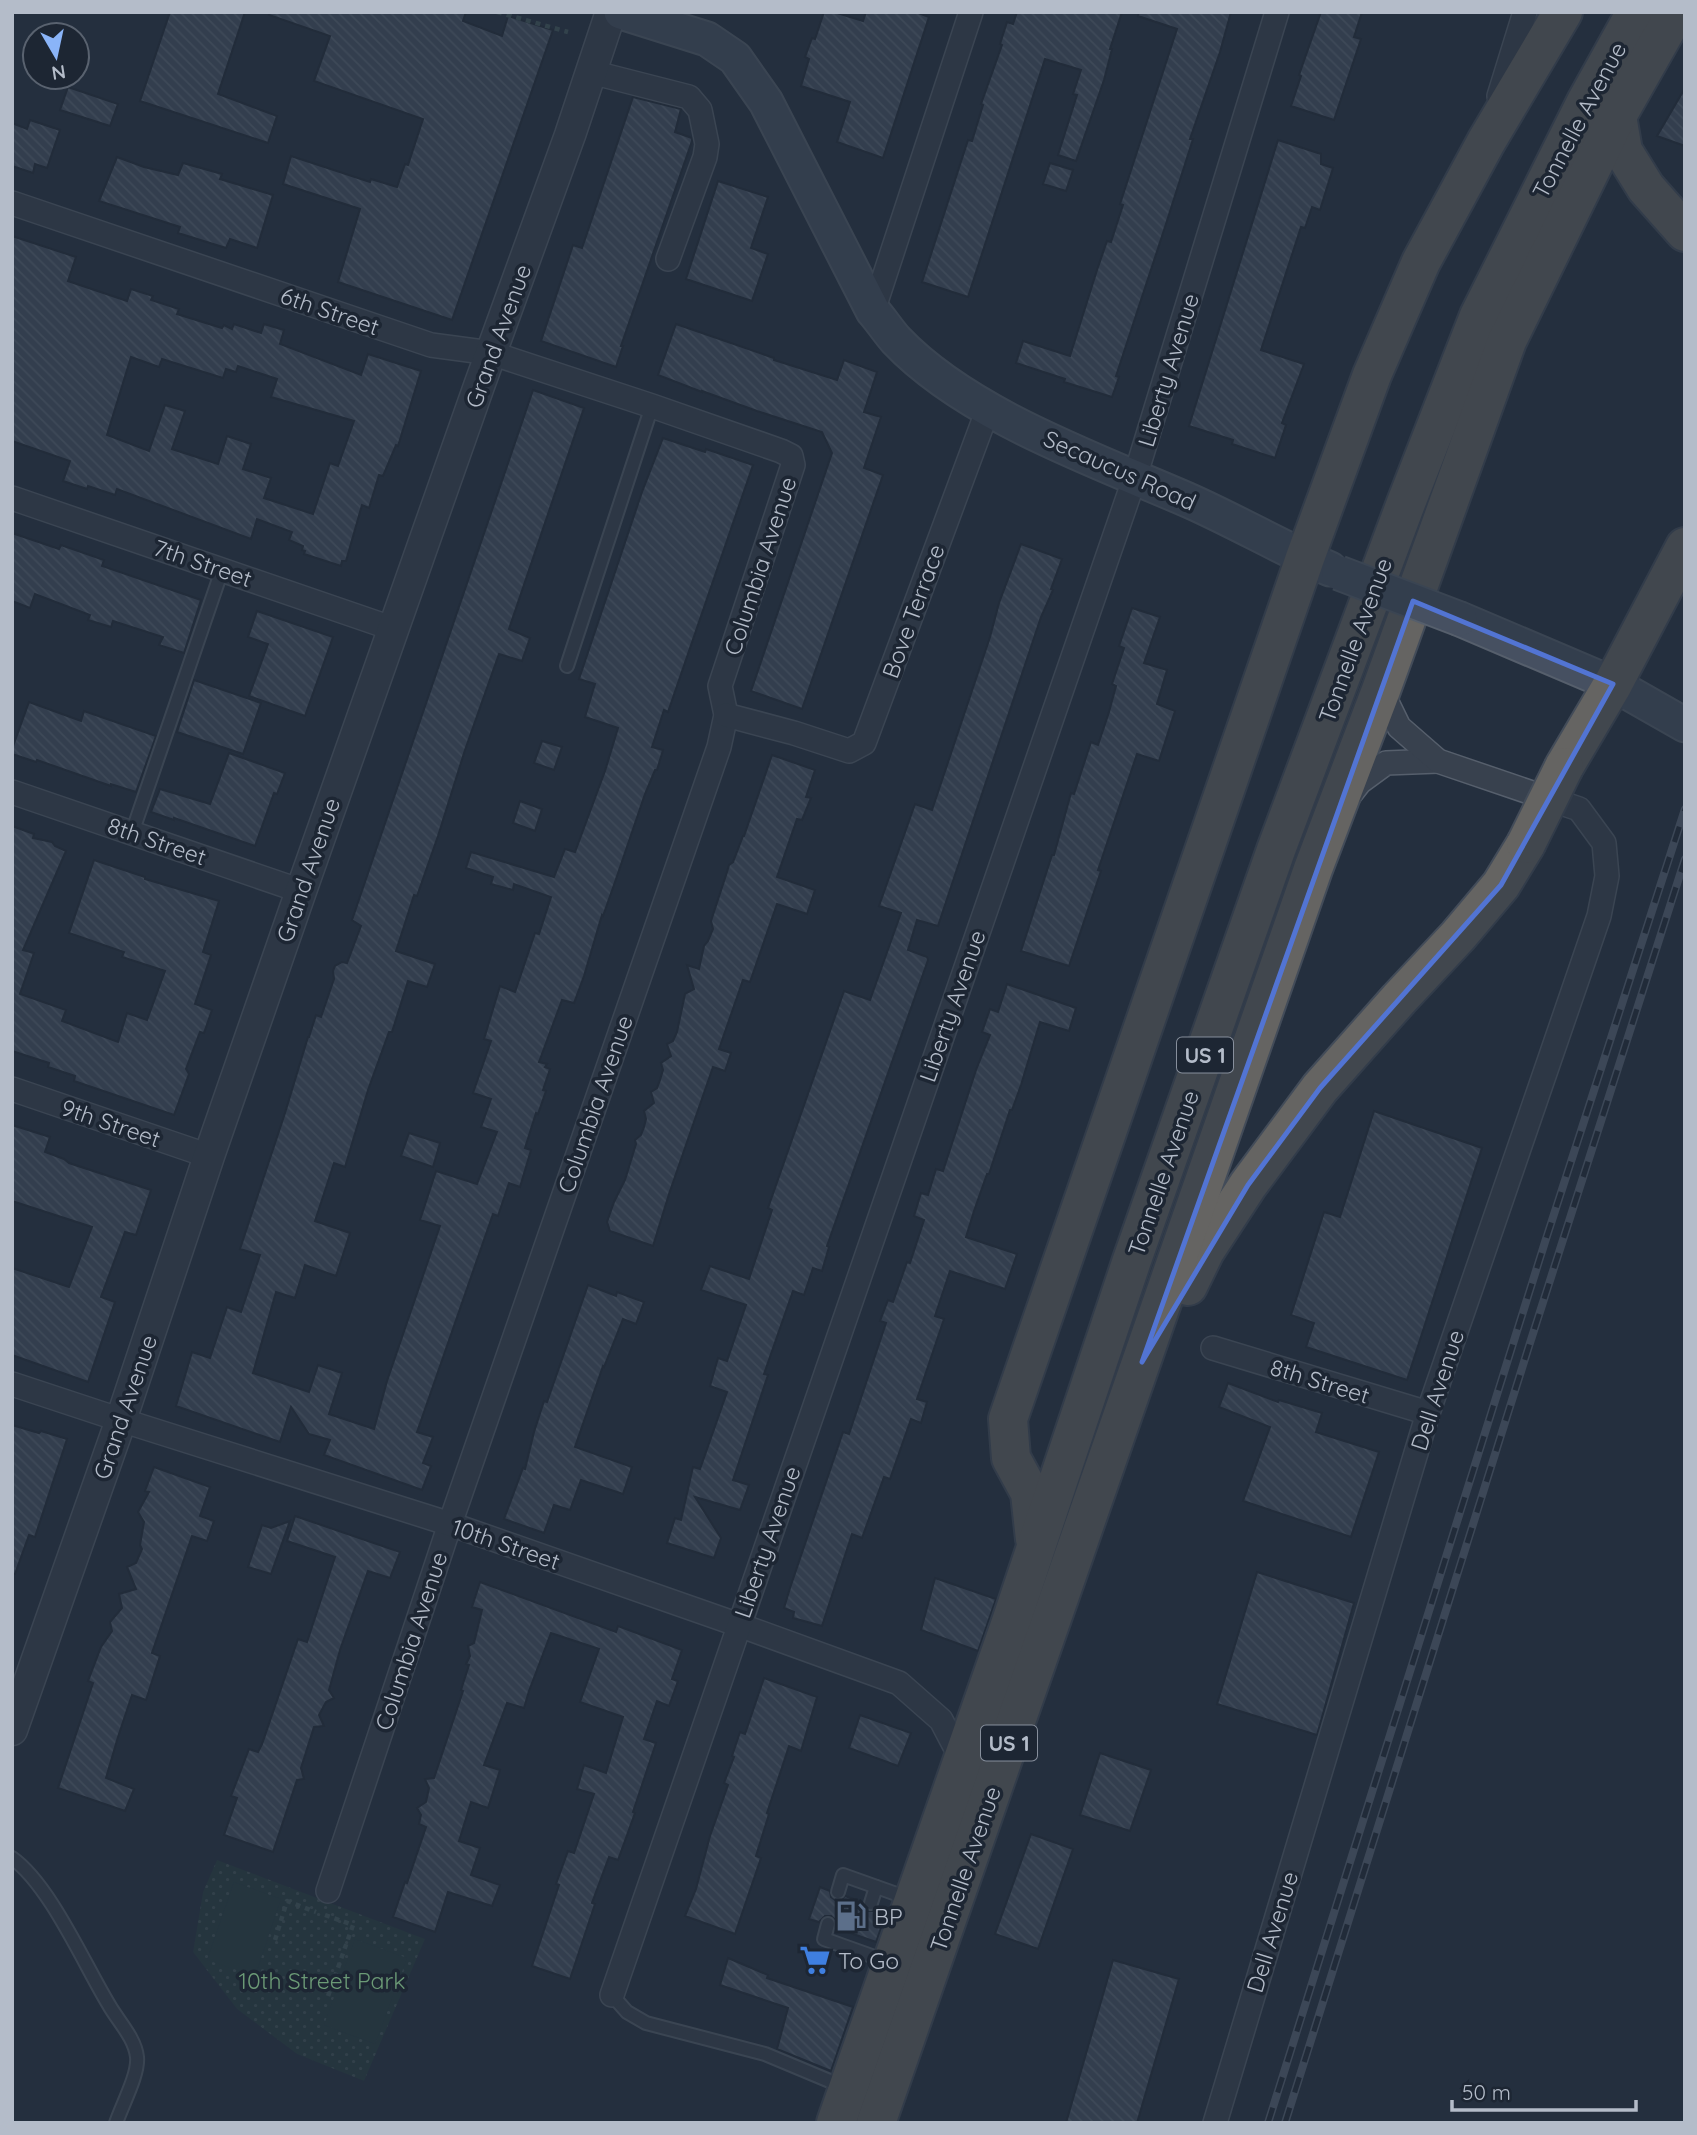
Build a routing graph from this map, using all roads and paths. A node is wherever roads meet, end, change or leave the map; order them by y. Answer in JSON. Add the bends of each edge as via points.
{"nodes":[{"id":1,"x":497,"y":12,"type":"edge"},
{"id":2,"x":611,"y":12,"type":"edge"},
{"id":3,"x":621,"y":12,"type":"edge"},
{"id":4,"x":971,"y":12,"type":"edge"},
{"id":5,"x":1278,"y":12,"type":"edge"},
{"id":6,"x":1525,"y":12,"type":"edge"},
{"id":7,"x":1563,"y":12,"type":"edge"},
{"id":8,"x":1636,"y":12,"type":"edge"},
{"id":9,"x":1676,"y":12,"type":"edge"},
{"id":10,"x":568,"y":32,"type":"dead end"},
{"id":11,"x":595,"y":59,"type":"junction"},
{"id":12,"x":1617,"y":116,"type":"junction"},
{"id":13,"x":1486,"y":142,"type":"junction"},
{"id":14,"x":12,"y":203,"type":"edge"},
{"id":15,"x":1685,"y":232,"type":"edge"},
{"id":16,"x":668,"y":259,"type":"dead end"},
{"id":17,"x":873,"y":311,"type":"junction"},
{"id":18,"x":491,"y":354,"type":"junction"},
{"id":19,"x":652,"y":406,"type":"junction"},
{"id":20,"x":988,"y":409,"type":"junction"},
{"id":21,"x":1135,"y":477,"type":"junction"},
{"id":22,"x":12,"y":498,"type":"edge"},
{"id":23,"x":1685,"y":547,"type":"edge"},
{"id":24,"x":1305,"y":558,"type":"junction"},
{"id":25,"x":222,"y":570,"type":"junction"},
{"id":26,"x":394,"y":629,"type":"junction"},
{"id":27,"x":567,"y":666,"type":"dead end"},
{"id":28,"x":1613,"y":684,"type":"junction"},
{"id":29,"x":1381,"y":690,"type":"junction"},
{"id":30,"x":726,"y":715,"type":"junction"},
{"id":31,"x":1677,"y":720,"type":"edge"},
{"id":32,"x":1438,"y":761,"type":"junction"},
{"id":33,"x":12,"y":792,"type":"edge"},
{"id":34,"x":1334,"y":814,"type":"junction"},
{"id":35,"x":132,"y":833,"type":"junction"},
{"id":36,"x":301,"y":891,"type":"junction"},
{"id":37,"x":12,"y":1089,"type":"edge"},
{"id":38,"x":209,"y":1156,"type":"junction"},
{"id":39,"x":1213,"y":1348,"type":"dead end"},
{"id":40,"x":1142,"y":1363,"type":"junction"},
{"id":41,"x":12,"y":1384,"type":"edge"},
{"id":42,"x":1428,"y":1413,"type":"junction"},
{"id":43,"x":121,"y":1420,"type":"junction"},
{"id":44,"x":450,"y":1524,"type":"junction"},
{"id":45,"x":1036,"y":1548,"type":"junction"},
{"id":46,"x":739,"y":1625,"type":"junction"},
{"id":47,"x":21,"y":1676,"type":"edge"},
{"id":48,"x":12,"y":1730,"type":"edge"},
{"id":49,"x":962,"y":1760,"type":"junction"},
{"id":50,"x":12,"y":1858,"type":"edge"},
{"id":51,"x":876,"y":1887,"type":"junction"},
{"id":52,"x":328,"y":1891,"type":"dead end"},
{"id":53,"x":838,"y":1892,"type":"dead end"},
{"id":54,"x":870,"y":1903,"type":"dead end"},
{"id":55,"x":828,"y":1924,"type":"dead end"},
{"id":56,"x":859,"y":1935,"type":"dead end"},
{"id":57,"x":275,"y":1940,"type":"dead end"},
{"id":58,"x":854,"y":1950,"type":"junction"},
{"id":59,"x":880,"y":1977,"type":"junction"},
{"id":60,"x":612,"y":1995,"type":"joint"},
{"id":61,"x":327,"y":1999,"type":"dead end"},
{"id":62,"x":842,"y":2106,"type":"edge"},
{"id":63,"x":116,"y":2123,"type":"edge"},
{"id":64,"x":876,"y":2123,"type":"edge"},
{"id":65,"x":1215,"y":2123,"type":"edge"}],
"edges":[{"from":1,"to":10,"type":"path"},
{"from":2,"to":11,"type":"street","name":"Grand Avenue"},
{"from":3,"to":17,"type":"main road","name":"Secaucus Road","via":[[707,39],[735,58],[766,102]]},
{"from":4,"to":17,"type":"street"},
{"from":5,"to":21,"type":"street","name":"Liberty Avenue"},
{"from":6,"to":13,"type":"street"},
{"from":7,"to":13,"type":"highway"},
{"from":8,"to":45,"type":"highway","name":"Tonnelle Avenue","number":"US 1","via":[[1479,316],[1425,453],[1276,850]]},
{"from":9,"to":12,"type":"highway","name":"Tonnelle Avenue","number":"US 1"},
{"from":11,"to":16,"type":"street","via":[[689,97],[701,110],[705,157]]},
{"from":11,"to":18,"type":"street","name":"Grand Avenue"},
{"from":12,"to":15,"type":"highway","via":[[1623,152],[1646,188]]},
{"from":12,"to":29,"type":"highway","name":"Tonnelle Avenue","number":"US 1","via":[[1507,341]]},
{"from":13,"to":24,"type":"highway","via":[[1420,262],[1371,375]]},
{"from":14,"to":18,"type":"street","name":"6th Street","via":[[431,345]]},
{"from":17,"to":20,"type":"main road","name":"Secaucus Road","via":[[897,340],[937,375]]},
{"from":18,"to":19,"type":"street","name":"6th Street"},
{"from":18,"to":26,"type":"street","name":"Grand Avenue"},
{"from":19,"to":27,"type":"lane"},
{"from":19,"to":30,"type":"street","name":"Columbia Avenue","via":[[791,456],[793,465],[720,686]]},
{"from":20,"to":21,"type":"main road","name":"Secaucus Road"},
{"from":20,"to":30,"type":"street","name":"Bove Terrace","via":[[864,743],[849,751]]},
{"from":21,"to":24,"type":"main road","name":"Secaucus Road"},
{"from":21,"to":46,"type":"street","name":"Liberty Avenue"},
{"from":22,"to":25,"type":"street","name":"7th Street"},
{"from":23,"to":28,"type":"highway"},
{"from":24,"to":28,"type":"main road","name":"Secaucus Road","bridge":true},
{"from":24,"to":45,"type":"highway","via":[[1008,1419],[1011,1458],[1030,1493]]},
{"from":25,"to":26,"type":"street","name":"7th Street"},
{"from":25,"to":35,"type":"lane"},
{"from":26,"to":36,"type":"street","name":"Grand Avenue"},
{"from":28,"to":31,"type":"main road","name":"Secaucus Road"},
{"from":28,"to":40,"type":"highway","bridge":true,"via":[[1526,844],[1492,895],[1320,1088],[1205,1251]]},
{"from":29,"to":32,"type":"street","name":"Dell Avenue","via":[[1399,727]]},
{"from":29,"to":34,"type":"highway","name":"Tonnelle Avenue","number":"US 1"},
{"from":30,"to":44,"type":"street","name":"Columbia Avenue","via":[[719,747]]},
{"from":32,"to":34,"type":"street","name":"Dell Avenue","via":[[1386,763],[1360,782]]},
{"from":32,"to":42,"type":"street","name":"Dell Avenue","via":[[1578,809],[1604,843],[1607,876],[1599,916]]},
{"from":33,"to":35,"type":"street","name":"8th Street"},
{"from":34,"to":40,"type":"highway","name":"Tonnelle Avenue","number":"US 1"},
{"from":35,"to":36,"type":"street","name":"8th Street"},
{"from":36,"to":38,"type":"street","name":"Grand Avenue"},
{"from":37,"to":38,"type":"street","name":"9th Street"},
{"from":38,"to":43,"type":"street","name":"Grand Avenue"},
{"from":39,"to":42,"type":"street","name":"8th Street"},
{"from":40,"to":64,"type":"highway","name":"Tonnelle Avenue","number":"US 1"},
{"from":41,"to":43,"type":"street","name":"10th Street"},
{"from":42,"to":65,"type":"street","name":"Dell Avenue"},
{"from":43,"to":44,"type":"street","name":"10th Street"},
{"from":43,"to":47,"type":"street","name":"Grand Avenue"},
{"from":44,"to":46,"type":"street","name":"10th Street"},
{"from":44,"to":52,"type":"street","name":"Columbia Avenue"},
{"from":45,"to":49,"type":"highway","name":"Tonnelle Avenue","number":"US 1"},
{"from":46,"to":49,"type":"street","name":"10th Street","via":[[899,1683],[941,1720]]},
{"from":46,"to":60,"type":"street","name":"Liberty Avenue"},
{"from":47,"to":48,"type":"street","name":"Grand Avenue"},
{"from":49,"to":59,"type":"highway","name":"Tonnelle Avenue","number":"US 1","via":[[926,1843]]},
{"from":50,"to":63,"type":"lane","via":[[39,1885],[134,2045],[137,2067]]},
{"from":51,"to":53,"type":"lane","via":[[843,1875]]},
{"from":51,"to":54,"type":"lane"},
{"from":51,"to":59,"type":"lane","via":[[904,1891]]},
{"from":55,"to":58,"type":"lane","via":[[824,1939]]},
{"from":56,"to":58,"type":"lane"},
{"from":57,"to":61,"type":"path","via":[[288,1901],[353,1925]]},
{"from":58,"to":59,"type":"lane"},
{"from":59,"to":62,"type":"highway","name":"Tonnelle Avenue","number":"US 1"},
{"from":60,"to":62,"type":"lane","via":[[627,2012],[646,2023],[765,2054]]}]}
